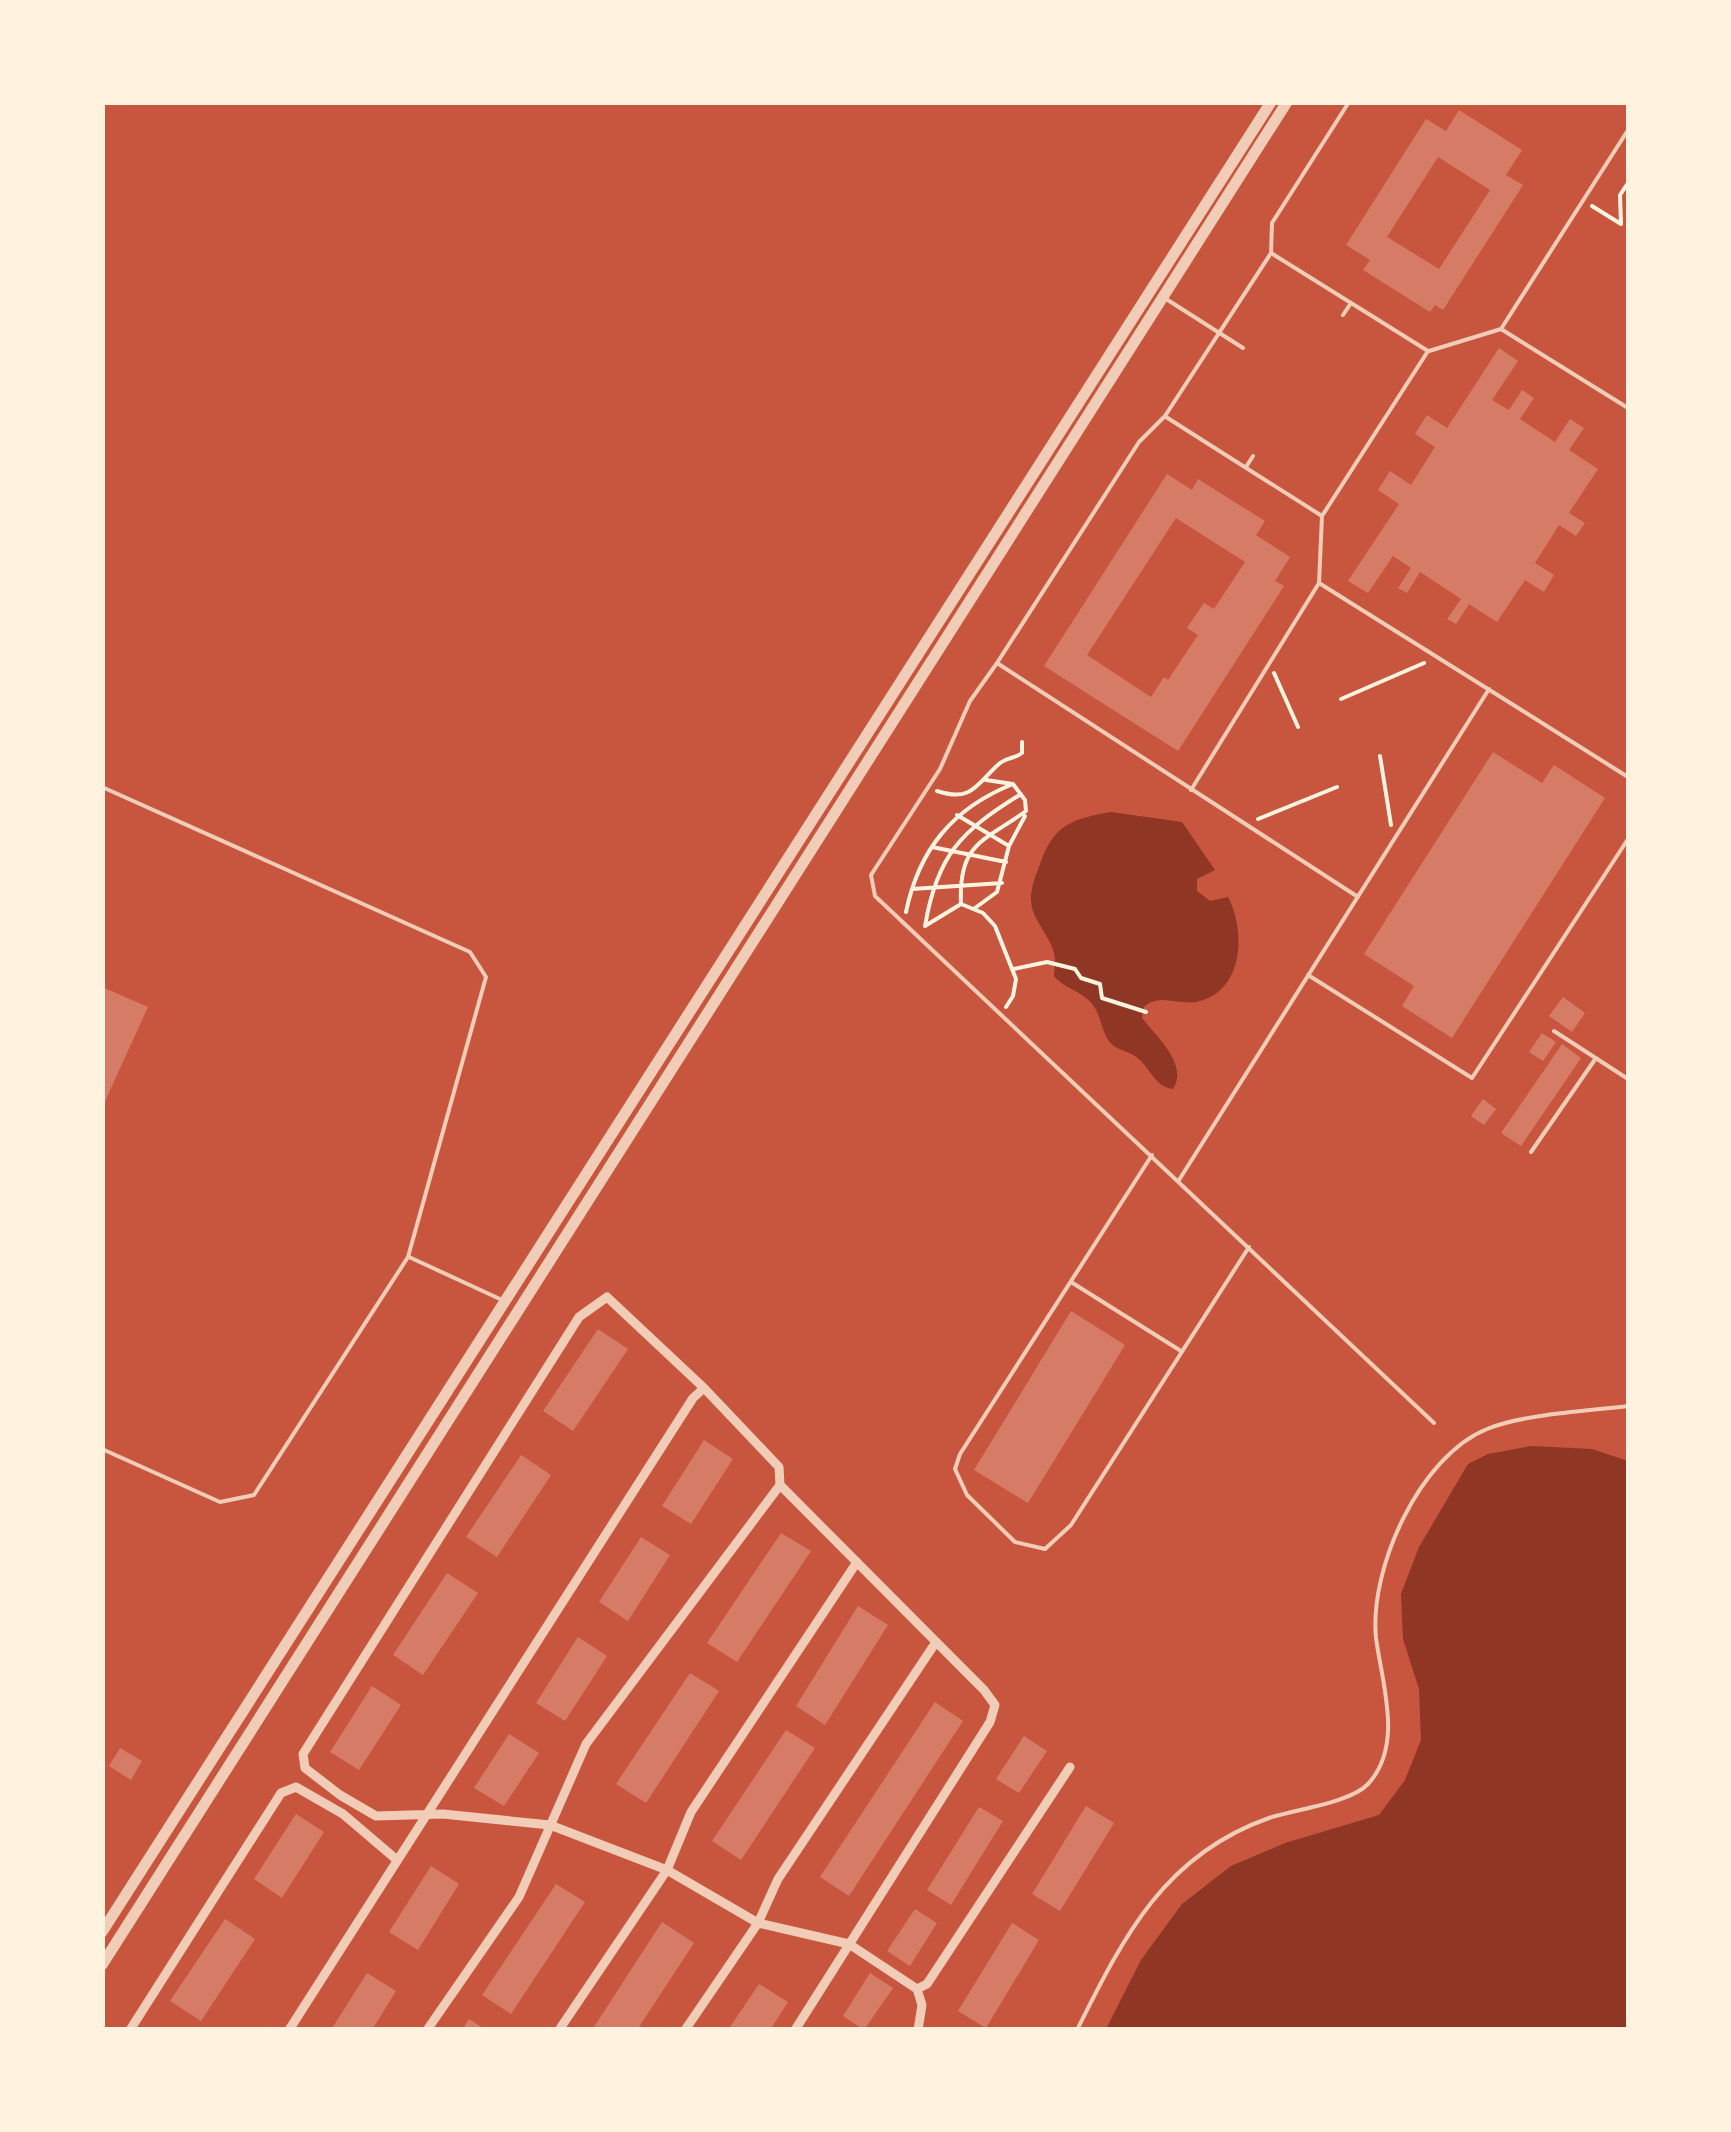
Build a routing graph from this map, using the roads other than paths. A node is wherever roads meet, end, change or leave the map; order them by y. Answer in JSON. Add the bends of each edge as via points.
{"nodes":[{"id":1,"x":1270,"y":102,"type":"edge"},
{"id":2,"x":1287,"y":102,"type":"edge"},
{"id":3,"x":1349,"y":102,"type":"edge"},
{"id":4,"x":1628,"y":130,"type":"edge"},
{"id":5,"x":1271,"y":253,"type":"junction"},
{"id":6,"x":1151,"y":290,"type":"junction"},
{"id":7,"x":1163,"y":297,"type":"junction"},
{"id":8,"x":1351,"y":303,"type":"junction"},
{"id":9,"x":1344,"y":315,"type":"dead end"},
{"id":10,"x":1501,"y":330,"type":"junction"},
{"id":11,"x":1219,"y":333,"type":"junction"},
{"id":12,"x":1242,"y":348,"type":"dead end"},
{"id":13,"x":1428,"y":351,"type":"junction"},
{"id":14,"x":1628,"y":408,"type":"edge"},
{"id":15,"x":1165,"y":416,"type":"junction"},
{"id":16,"x":1253,"y":456,"type":"dead end"},
{"id":17,"x":1246,"y":468,"type":"junction"},
{"id":18,"x":1322,"y":516,"type":"junction"},
{"id":19,"x":1319,"y":584,"type":"junction"},
{"id":20,"x":997,"y":663,"type":"junction"},
{"id":21,"x":1489,"y":688,"type":"junction"},
{"id":22,"x":1628,"y":777,"type":"edge"},
{"id":23,"x":102,"y":786,"type":"edge"},
{"id":24,"x":1191,"y":790,"type":"junction"},
{"id":25,"x":1628,"y":838,"type":"edge"},
{"id":26,"x":1358,"y":898,"type":"junction"},
{"id":27,"x":1308,"y":975,"type":"junction"},
{"id":28,"x":1554,"y":1031,"type":"dead end"},
{"id":29,"x":1596,"y":1058,"type":"junction"},
{"id":30,"x":1628,"y":1079,"type":"edge"},
{"id":31,"x":1531,"y":1152,"type":"dead end"},
{"id":32,"x":1152,"y":1155,"type":"junction"},
{"id":33,"x":1179,"y":1180,"type":"junction"},
{"id":34,"x":1249,"y":1247,"type":"junction"},
{"id":35,"x":408,"y":1257,"type":"junction"},
{"id":36,"x":1071,"y":1282,"type":"junction"},
{"id":37,"x":504,"y":1301,"type":"junction"},
{"id":38,"x":1182,"y":1352,"type":"junction"},
{"id":39,"x":704,"y":1388,"type":"junction"},
{"id":40,"x":1628,"y":1406,"type":"edge"},
{"id":41,"x":1434,"y":1423,"type":"dead end"},
{"id":42,"x":102,"y":1450,"type":"edge"},
{"id":43,"x":780,"y":1485,"type":"junction"},
{"id":44,"x":856,"y":1562,"type":"junction"},
{"id":45,"x":936,"y":1642,"type":"junction"},
{"id":46,"x":1070,"y":1767,"type":"dead end"},
{"id":47,"x":426,"y":1814,"type":"junction"},
{"id":48,"x":550,"y":1825,"type":"junction"},
{"id":49,"x":397,"y":1860,"type":"junction"},
{"id":50,"x":667,"y":1870,"type":"junction"},
{"id":51,"x":758,"y":1923,"type":"junction"},
{"id":52,"x":102,"y":1932,"type":"edge"},
{"id":53,"x":849,"y":1944,"type":"junction"},
{"id":54,"x":102,"y":1965,"type":"edge"},
{"id":55,"x":917,"y":1989,"type":"junction"},
{"id":56,"x":130,"y":2030,"type":"edge"},
{"id":57,"x":289,"y":2030,"type":"edge"},
{"id":58,"x":427,"y":2030,"type":"edge"},
{"id":59,"x":559,"y":2030,"type":"edge"},
{"id":60,"x":686,"y":2030,"type":"edge"},
{"id":61,"x":795,"y":2030,"type":"edge"},
{"id":62,"x":918,"y":2030,"type":"edge"},
{"id":63,"x":1078,"y":2030,"type":"edge"}],
"edges":[{"from":1,"to":6,"type":"street"},
{"from":2,"to":7,"type":"street"},
{"from":3,"to":5,"type":"lane","via":[[1272,223]]},
{"from":4,"to":10,"type":"lane"},
{"from":5,"to":8,"type":"lane"},
{"from":5,"to":11,"type":"lane"},
{"from":6,"to":7,"type":"lane"},
{"from":6,"to":37,"type":"street"},
{"from":7,"to":11,"type":"lane"},
{"from":7,"to":54,"type":"street"},
{"from":8,"to":9,"type":"lane"},
{"from":8,"to":13,"type":"lane"},
{"from":10,"to":13,"type":"lane"},
{"from":10,"to":14,"type":"lane"},
{"from":11,"to":12,"type":"lane"},
{"from":11,"to":15,"type":"lane"},
{"from":13,"to":18,"type":"lane"},
{"from":15,"to":17,"type":"lane"},
{"from":15,"to":20,"type":"lane","via":[[1138,442]]},
{"from":16,"to":17,"type":"lane"},
{"from":17,"to":18,"type":"lane"},
{"from":18,"to":19,"type":"lane"},
{"from":19,"to":21,"type":"lane"},
{"from":19,"to":24,"type":"lane"},
{"from":20,"to":24,"type":"lane"},
{"from":20,"to":32,"type":"lane","via":[[871,875],[871,889]]},
{"from":21,"to":22,"type":"lane"},
{"from":21,"to":26,"type":"lane"},
{"from":23,"to":35,"type":"lane","via":[[470,952],[486,977]]},
{"from":24,"to":26,"type":"lane"},
{"from":25,"to":27,"type":"lane","via":[[1472,1078]]},
{"from":26,"to":27,"type":"lane"},
{"from":27,"to":33,"type":"lane"},
{"from":28,"to":29,"type":"lane"},
{"from":29,"to":30,"type":"lane"},
{"from":29,"to":31,"type":"lane"},
{"from":32,"to":33,"type":"lane"},
{"from":32,"to":36,"type":"lane"},
{"from":33,"to":34,"type":"lane"},
{"from":34,"to":38,"type":"lane"},
{"from":34,"to":41,"type":"lane"},
{"from":35,"to":37,"type":"lane"},
{"from":35,"to":42,"type":"lane","via":[[254,1495],[220,1502]]},
{"from":36,"to":38,"type":"lane"},
{"from":36,"to":38,"type":"lane","via":[[955,1469],[967,1495],[1015,1542],[1044,1549],[1071,1525]]},
{"from":37,"to":52,"type":"street"},
{"from":39,"to":43,"type":"street","via":[[779,1466]]},
{"from":39,"to":47,"type":"street"},
{"from":39,"to":47,"type":"street","via":[[607,1297],[578,1318],[303,1754],[305,1768],[376,1816]]},
{"from":40,"to":63,"type":"lane","via":[[1489,1428],[1445,1454],[1399,1530],[1382,1575],[1376,1635],[1390,1729],[1370,1782],[1352,1795],[1246,1826],[1210,1845],[1144,1909]]},
{"from":43,"to":44,"type":"street"},
{"from":43,"to":48,"type":"street","via":[[586,1744]]},
{"from":44,"to":45,"type":"street"},
{"from":44,"to":50,"type":"street","via":[[691,1812]]},
{"from":45,"to":51,"type":"street","via":[[778,1879]]},
{"from":45,"to":53,"type":"street","via":[[995,1706]]},
{"from":46,"to":55,"type":"street","via":[[927,1984]]},
{"from":47,"to":48,"type":"street"},
{"from":47,"to":49,"type":"street"},
{"from":48,"to":50,"type":"street"},
{"from":48,"to":58,"type":"street","via":[[519,1897]]},
{"from":49,"to":56,"type":"street","via":[[342,1814],[296,1787],[281,1793]]},
{"from":49,"to":57,"type":"street"},
{"from":50,"to":51,"type":"street"},
{"from":50,"to":59,"type":"street"},
{"from":51,"to":53,"type":"street"},
{"from":51,"to":60,"type":"street"},
{"from":53,"to":55,"type":"street"},
{"from":53,"to":61,"type":"street"},
{"from":55,"to":62,"type":"street"}]}
